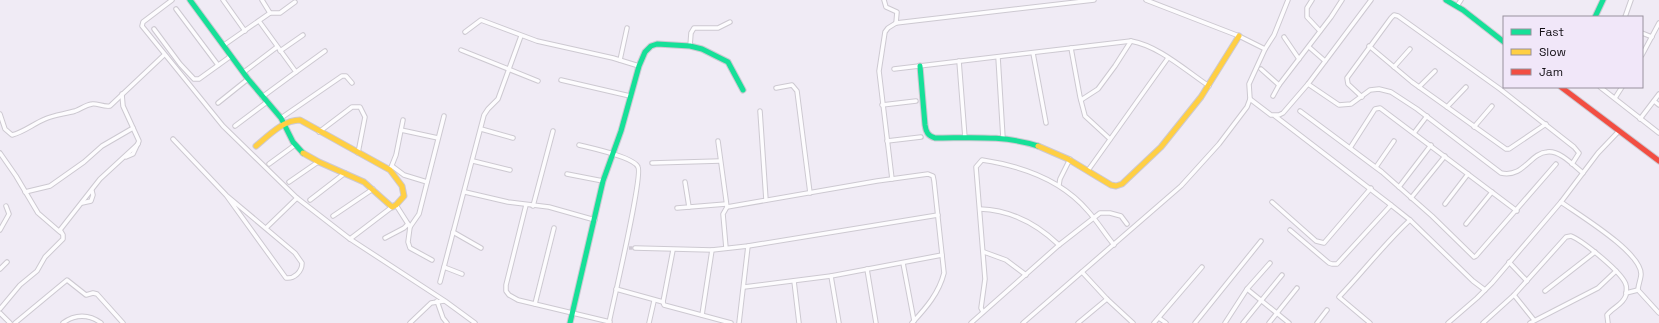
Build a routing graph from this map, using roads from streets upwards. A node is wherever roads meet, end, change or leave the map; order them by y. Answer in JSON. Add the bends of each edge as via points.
{"nodes":[{"id":1,"x":172,"y":0,"type":"edge"},
{"id":2,"x":190,"y":0,"type":"edge"},
{"id":3,"x":224,"y":0,"type":"edge"},
{"id":4,"x":262,"y":0,"type":"edge"},
{"id":5,"x":884,"y":0,"type":"edge"},
{"id":6,"x":1094,"y":0,"type":"edge"},
{"id":7,"x":1146,"y":0,"type":"edge"},
{"id":8,"x":1288,"y":0,"type":"edge"},
{"id":9,"x":1312,"y":0,"type":"edge"},
{"id":10,"x":1342,"y":0,"type":"edge"},
{"id":11,"x":1371,"y":0,"type":"edge"},
{"id":12,"x":1446,"y":0,"type":"edge"},
{"id":13,"x":1461,"y":0,"type":"edge"},
{"id":14,"x":1603,"y":0,"type":"edge"},
{"id":15,"x":1631,"y":0,"type":"edge"},
{"id":16,"x":295,"y":2,"type":"dead end"},
{"id":17,"x":1457,"y":6,"type":"junction"},
{"id":18,"x":176,"y":9,"type":"dead end"},
{"id":19,"x":270,"y":13,"type":"junction"},
{"id":20,"x":1595,"y":16,"type":"edge"},
{"id":21,"x":1625,"y":16,"type":"edge"},
{"id":22,"x":259,"y":22,"type":"junction"},
{"id":23,"x":730,"y":22,"type":"dead end"},
{"id":24,"x":896,"y":23,"type":"junction"},
{"id":25,"x":1659,"y":23,"type":"edge"},
{"id":26,"x":627,"y":28,"type":"dead end"},
{"id":27,"x":154,"y":29,"type":"dead end"},
{"id":28,"x":245,"y":31,"type":"junction"},
{"id":29,"x":1320,"y":31,"type":"junction"},
{"id":30,"x":465,"y":32,"type":"dead end"},
{"id":31,"x":1643,"y":34,"type":"edge"},
{"id":32,"x":303,"y":35,"type":"dead end"},
{"id":33,"x":521,"y":36,"type":"junction"},
{"id":34,"x":1239,"y":36,"type":"junction"},
{"id":35,"x":1284,"y":37,"type":"dead end"},
{"id":36,"x":1652,"y":38,"type":"junction"},
{"id":37,"x":1131,"y":40,"type":"junction"},
{"id":38,"x":1503,"y":41,"type":"edge"},
{"id":39,"x":224,"y":45,"type":"junction"},
{"id":40,"x":690,"y":46,"type":"junction"},
{"id":41,"x":1369,"y":46,"type":"junction"},
{"id":42,"x":277,"y":47,"type":"junction"},
{"id":43,"x":1309,"y":47,"type":"junction"},
{"id":44,"x":1072,"y":48,"type":"junction"},
{"id":45,"x":1265,"y":49,"type":"junction"},
{"id":46,"x":1410,"y":49,"type":"dead end"},
{"id":47,"x":461,"y":50,"type":"dead end"},
{"id":48,"x":280,"y":51,"type":"junction"},
{"id":49,"x":326,"y":51,"type":"dead end"},
{"id":50,"x":1033,"y":53,"type":"junction"},
{"id":51,"x":1643,"y":53,"type":"edge"},
{"id":52,"x":164,"y":55,"type":"junction"},
{"id":53,"x":231,"y":56,"type":"junction"},
{"id":54,"x":998,"y":57,"type":"junction"},
{"id":55,"x":1168,"y":58,"type":"junction"},
{"id":56,"x":1299,"y":59,"type":"junction"},
{"id":57,"x":620,"y":60,"type":"junction"},
{"id":58,"x":959,"y":60,"type":"junction"},
{"id":59,"x":1325,"y":61,"type":"junction"},
{"id":60,"x":218,"y":65,"type":"junction"},
{"id":61,"x":639,"y":66,"type":"junction"},
{"id":62,"x":920,"y":66,"type":"junction"},
{"id":63,"x":1394,"y":67,"type":"junction"},
{"id":64,"x":508,"y":69,"type":"junction"},
{"id":65,"x":894,"y":69,"type":"dead end"},
{"id":66,"x":1261,"y":69,"type":"dead end"},
{"id":67,"x":1436,"y":71,"type":"dead end"},
{"id":68,"x":244,"y":72,"type":"junction"},
{"id":69,"x":296,"y":72,"type":"junction"},
{"id":70,"x":248,"y":79,"type":"junction"},
{"id":71,"x":561,"y":80,"type":"dead end"},
{"id":72,"x":538,"y":81,"type":"dead end"},
{"id":73,"x":352,"y":83,"type":"dead end"},
{"id":74,"x":1308,"y":84,"type":"junction"},
{"id":75,"x":1279,"y":85,"type":"junction"},
{"id":76,"x":1209,"y":86,"type":"junction"},
{"id":77,"x":1466,"y":87,"type":"dead end"},
{"id":78,"x":776,"y":88,"type":"dead end"},
{"id":79,"x":1420,"y":88,"type":"junction"},
{"id":80,"x":1562,"y":88,"type":"edge"},
{"id":81,"x":1601,"y":88,"type":"edge"},
{"id":82,"x":1621,"y":88,"type":"edge"},
{"id":83,"x":743,"y":90,"type":"dead end"},
{"id":84,"x":122,"y":94,"type":"junction"},
{"id":85,"x":1659,"y":94,"type":"edge"},
{"id":86,"x":630,"y":96,"type":"junction"},
{"id":87,"x":1273,"y":96,"type":"dead end"},
{"id":88,"x":262,"y":97,"type":"junction"},
{"id":89,"x":1362,"y":97,"type":"junction"},
{"id":90,"x":1614,"y":98,"type":"junction"},
{"id":91,"x":1250,"y":99,"type":"junction"},
{"id":92,"x":1080,"y":100,"type":"junction"},
{"id":93,"x":916,"y":101,"type":"dead end"},
{"id":94,"x":1654,"y":101,"type":"junction"},
{"id":95,"x":267,"y":102,"type":"junction"},
{"id":96,"x":218,"y":103,"type":"dead end"},
{"id":97,"x":882,"y":105,"type":"junction"},
{"id":98,"x":1659,"y":105,"type":"edge"},
{"id":99,"x":1492,"y":106,"type":"dead end"},
{"id":100,"x":1447,"y":108,"type":"junction"},
{"id":101,"x":760,"y":111,"type":"dead end"},
{"id":102,"x":1300,"y":111,"type":"dead end"},
{"id":103,"x":0,"y":114,"type":"edge"},
{"id":104,"x":444,"y":116,"type":"dead end"},
{"id":105,"x":1275,"y":116,"type":"junction"},
{"id":106,"x":1427,"y":116,"type":"junction"},
{"id":107,"x":282,"y":118,"type":"junction"},
{"id":108,"x":1640,"y":119,"type":"junction"},
{"id":109,"x":403,"y":120,"type":"dead end"},
{"id":110,"x":285,"y":123,"type":"junction"},
{"id":111,"x":1046,"y":123,"type":"dead end"},
{"id":112,"x":1546,"y":124,"type":"junction"},
{"id":113,"x":235,"y":126,"type":"dead end"},
{"id":114,"x":1474,"y":127,"type":"junction"},
{"id":115,"x":133,"y":128,"type":"junction"},
{"id":116,"x":480,"y":129,"type":"junction"},
{"id":117,"x":401,"y":130,"type":"junction"},
{"id":118,"x":553,"y":131,"type":"dead end"},
{"id":119,"x":1619,"y":131,"type":"junction"},
{"id":120,"x":319,"y":132,"type":"junction"},
{"id":121,"x":1414,"y":133,"type":"junction"},
{"id":122,"x":1659,"y":133,"type":"edge"},
{"id":123,"x":921,"y":136,"type":"dead end"},
{"id":124,"x":438,"y":138,"type":"junction"},
{"id":125,"x":513,"y":138,"type":"dead end"},
{"id":126,"x":965,"y":138,"type":"junction"},
{"id":127,"x":1003,"y":138,"type":"junction"},
{"id":128,"x":173,"y":139,"type":"dead end"},
{"id":129,"x":1110,"y":139,"type":"junction"},
{"id":130,"x":886,"y":140,"type":"junction"},
{"id":131,"x":1394,"y":140,"type":"dead end"},
{"id":132,"x":718,"y":141,"type":"dead end"},
{"id":133,"x":295,"y":145,"type":"junction"},
{"id":134,"x":579,"y":145,"type":"dead end"},
{"id":135,"x":1430,"y":145,"type":"junction"},
{"id":136,"x":256,"y":146,"type":"dead end"},
{"id":137,"x":1350,"y":148,"type":"junction"},
{"id":138,"x":0,"y":153,"type":"edge"},
{"id":139,"x":358,"y":153,"type":"junction"},
{"id":140,"x":612,"y":154,"type":"junction"},
{"id":141,"x":1445,"y":156,"type":"junction"},
{"id":142,"x":1070,"y":159,"type":"junction"},
{"id":143,"x":472,"y":161,"type":"junction"},
{"id":144,"x":720,"y":161,"type":"junction"},
{"id":145,"x":1659,"y":161,"type":"edge"},
{"id":146,"x":318,"y":162,"type":"junction"},
{"id":147,"x":652,"y":163,"type":"dead end"},
{"id":148,"x":269,"y":164,"type":"dead end"},
{"id":149,"x":1556,"y":164,"type":"dead end"},
{"id":150,"x":1572,"y":164,"type":"junction"},
{"id":151,"x":1376,"y":167,"type":"junction"},
{"id":152,"x":391,"y":168,"type":"junction"},
{"id":153,"x":1089,"y":169,"type":"junction"},
{"id":154,"x":510,"y":170,"type":"dead end"},
{"id":155,"x":345,"y":173,"type":"junction"},
{"id":156,"x":1583,"y":173,"type":"junction"},
{"id":157,"x":567,"y":174,"type":"dead end"},
{"id":158,"x":1468,"y":174,"type":"junction"},
{"id":159,"x":892,"y":179,"type":"junction"},
{"id":160,"x":603,"y":181,"type":"junction"},
{"id":161,"x":289,"y":182,"type":"dead end"},
{"id":162,"x":427,"y":182,"type":"junction"},
{"id":163,"x":685,"y":182,"type":"dead end"},
{"id":164,"x":1059,"y":185,"type":"junction"},
{"id":165,"x":1399,"y":187,"type":"junction"},
{"id":166,"x":1371,"y":188,"type":"junction"},
{"id":167,"x":373,"y":189,"type":"junction"},
{"id":168,"x":25,"y":192,"type":"junction"},
{"id":169,"x":465,"y":192,"type":"junction"},
{"id":170,"x":1492,"y":192,"type":"junction"},
{"id":171,"x":810,"y":193,"type":"junction"},
{"id":172,"x":226,"y":195,"type":"junction"},
{"id":173,"x":297,"y":198,"type":"junction"},
{"id":174,"x":1411,"y":198,"type":"junction"},
{"id":175,"x":310,"y":200,"type":"dead end"},
{"id":176,"x":766,"y":200,"type":"junction"},
{"id":177,"x":1272,"y":202,"type":"dead end"},
{"id":178,"x":1561,"y":202,"type":"junction"},
{"id":179,"x":1445,"y":204,"type":"dead end"},
{"id":180,"x":526,"y":205,"type":"junction"},
{"id":181,"x":1391,"y":205,"type":"junction"},
{"id":182,"x":6,"y":206,"type":"dead end"},
{"id":183,"x":394,"y":206,"type":"junction"},
{"id":184,"x":533,"y":206,"type":"junction"},
{"id":185,"x":727,"y":206,"type":"junction"},
{"id":186,"x":689,"y":207,"type":"junction"},
{"id":187,"x":677,"y":208,"type":"dead end"},
{"id":188,"x":980,"y":209,"type":"junction"},
{"id":189,"x":1517,"y":211,"type":"junction"},
{"id":190,"x":938,"y":215,"type":"junction"},
{"id":191,"x":333,"y":216,"type":"dead end"},
{"id":192,"x":1093,"y":218,"type":"junction"},
{"id":193,"x":595,"y":220,"type":"junction"},
{"id":194,"x":1410,"y":220,"type":"junction"},
{"id":195,"x":1127,"y":224,"type":"dead end"},
{"id":196,"x":1466,"y":224,"type":"dead end"},
{"id":197,"x":409,"y":225,"type":"junction"},
{"id":198,"x":266,"y":228,"type":"junction"},
{"id":199,"x":554,"y":228,"type":"dead end"},
{"id":200,"x":0,"y":230,"type":"edge"},
{"id":201,"x":1290,"y":230,"type":"dead end"},
{"id":202,"x":453,"y":232,"type":"junction"},
{"id":203,"x":61,"y":233,"type":"junction"},
{"id":204,"x":385,"y":238,"type":"dead end"},
{"id":205,"x":350,"y":240,"type":"junction"},
{"id":206,"x":1261,"y":241,"type":"dead end"},
{"id":207,"x":1114,"y":245,"type":"junction"},
{"id":208,"x":748,"y":246,"type":"junction"},
{"id":209,"x":1059,"y":246,"type":"junction"},
{"id":210,"x":481,"y":248,"type":"dead end"},
{"id":211,"x":635,"y":248,"type":"tunnel mouth"},
{"id":212,"x":726,"y":248,"type":"junction"},
{"id":213,"x":673,"y":250,"type":"junction"},
{"id":214,"x":712,"y":250,"type":"junction"},
{"id":215,"x":984,"y":252,"type":"junction"},
{"id":216,"x":1595,"y":252,"type":"junction"},
{"id":217,"x":942,"y":255,"type":"junction"},
{"id":218,"x":432,"y":260,"type":"dead end"},
{"id":219,"x":7,"y":262,"type":"dead end"},
{"id":220,"x":1270,"y":262,"type":"dead end"},
{"id":221,"x":1509,"y":262,"type":"junction"},
{"id":222,"x":903,"y":263,"type":"junction"},
{"id":223,"x":444,"y":267,"type":"junction"},
{"id":224,"x":1202,"y":267,"type":"dead end"},
{"id":225,"x":0,"y":269,"type":"edge"},
{"id":226,"x":867,"y":269,"type":"junction"},
{"id":227,"x":1616,"y":271,"type":"junction"},
{"id":228,"x":1082,"y":272,"type":"junction"},
{"id":229,"x":462,"y":274,"type":"dead end"},
{"id":230,"x":1026,"y":275,"type":"junction"},
{"id":231,"x":1282,"y":275,"type":"dead end"},
{"id":232,"x":831,"y":276,"type":"junction"},
{"id":233,"x":794,"y":281,"type":"junction"},
{"id":234,"x":1527,"y":281,"type":"junction"},
{"id":235,"x":440,"y":282,"type":"dead end"},
{"id":236,"x":744,"y":287,"type":"junction"},
{"id":237,"x":1297,"y":288,"type":"dead end"},
{"id":238,"x":616,"y":289,"type":"junction"},
{"id":239,"x":1247,"y":289,"type":"junction"},
{"id":240,"x":1485,"y":290,"type":"junction"},
{"id":241,"x":1638,"y":290,"type":"junction"},
{"id":242,"x":1545,"y":291,"type":"dead end"},
{"id":243,"x":1626,"y":293,"type":"junction"},
{"id":244,"x":1514,"y":295,"type":"junction"},
{"id":245,"x":1107,"y":299,"type":"junction"},
{"id":246,"x":445,"y":300,"type":"junction"},
{"id":247,"x":1261,"y":300,"type":"junction"},
{"id":248,"x":437,"y":301,"type":"junction"},
{"id":249,"x":654,"y":301,"type":"junction"},
{"id":250,"x":663,"y":302,"type":"junction"},
{"id":251,"x":535,"y":304,"type":"junction"},
{"id":252,"x":0,"y":309,"type":"edge"},
{"id":253,"x":1327,"y":310,"type":"dead end"},
{"id":254,"x":983,"y":312,"type":"junction"},
{"id":255,"x":0,"y":313,"type":"edge"},
{"id":256,"x":573,"y":313,"type":"junction"},
{"id":257,"x":1277,"y":313,"type":"junction"},
{"id":258,"x":1659,"y":313,"type":"edge"},
{"id":259,"x":702,"y":315,"type":"junction"},
{"id":260,"x":1159,"y":318,"type":"junction"},
{"id":261,"x":1534,"y":320,"type":"junction"},
{"id":262,"x":913,"y":322,"type":"edge"},
{"id":263,"x":10,"y":323,"type":"edge"},
{"id":264,"x":15,"y":323,"type":"edge"},
{"id":265,"x":63,"y":323,"type":"edge"},
{"id":266,"x":101,"y":323,"type":"edge"},
{"id":267,"x":123,"y":323,"type":"edge"},
{"id":268,"x":410,"y":323,"type":"edge"},
{"id":269,"x":448,"y":323,"type":"edge"},
{"id":270,"x":475,"y":323,"type":"edge"},
{"id":271,"x":570,"y":323,"type":"edge"},
{"id":272,"x":610,"y":323,"type":"edge"},
{"id":273,"x":649,"y":323,"type":"edge"},
{"id":274,"x":731,"y":323,"type":"edge"},
{"id":275,"x":739,"y":323,"type":"edge"},
{"id":276,"x":799,"y":323,"type":"edge"},
{"id":277,"x":839,"y":323,"type":"edge"},
{"id":278,"x":876,"y":323,"type":"edge"},
{"id":279,"x":971,"y":323,"type":"edge"},
{"id":280,"x":1023,"y":323,"type":"edge"},
{"id":281,"x":1078,"y":323,"type":"edge"},
{"id":282,"x":1133,"y":323,"type":"edge"},
{"id":283,"x":1154,"y":323,"type":"edge"},
{"id":284,"x":1166,"y":323,"type":"edge"},
{"id":285,"x":1195,"y":323,"type":"edge"},
{"id":286,"x":1225,"y":323,"type":"edge"},
{"id":287,"x":1242,"y":323,"type":"edge"},
{"id":288,"x":1269,"y":323,"type":"edge"},
{"id":289,"x":1289,"y":323,"type":"edge"},
{"id":290,"x":1317,"y":323,"type":"edge"},
{"id":291,"x":1370,"y":323,"type":"edge"},
{"id":292,"x":1448,"y":323,"type":"edge"},
{"id":293,"x":1483,"y":323,"type":"edge"},
{"id":294,"x":1530,"y":323,"type":"edge"},
{"id":295,"x":1608,"y":323,"type":"edge"}],
"edges":[{"from":1,"to":52,"type":"street","via":[[142,24]]},
{"from":2,"to":39,"type":"street"},
{"from":3,"to":28,"type":"street"},
{"from":4,"to":19,"type":"street"},
{"from":5,"to":24,"type":"street","via":[[886,7],[897,12]]},
{"from":6,"to":24,"type":"street"},
{"from":7,"to":34,"type":"street"},
{"from":8,"to":45,"type":"street","via":[[1274,35]]},
{"from":9,"to":29,"type":"street","via":[[1307,8],[1307,16]]},
{"from":10,"to":29,"type":"street"},
{"from":11,"to":59,"type":"street"},
{"from":12,"to":17,"type":"street"},
{"from":13,"to":17,"type":"street"},
{"from":14,"to":20,"type":"street"},
{"from":15,"to":21,"type":"street"},
{"from":16,"to":19,"type":"street","via":[[280,13]]},
{"from":17,"to":38,"type":"street"},
{"from":18,"to":60,"type":"street"},
{"from":19,"to":22,"type":"street"},
{"from":22,"to":28,"type":"street"},
{"from":22,"to":42,"type":"street"},
{"from":23,"to":40,"type":"street","via":[[718,28],[694,28]]},
{"from":24,"to":97,"type":"street","via":[[885,32],[879,71]]},
{"from":25,"to":36,"type":"street"},
{"from":26,"to":57,"type":"street"},
{"from":27,"to":60,"type":"street","via":[[192,78],[196,80]]},
{"from":28,"to":39,"type":"street"},
{"from":29,"to":43,"type":"street"},
{"from":30,"to":33,"type":"street","via":[[481,20]]},
{"from":31,"to":36,"type":"street"},
{"from":32,"to":48,"type":"street"},
{"from":33,"to":57,"type":"street"},
{"from":33,"to":64,"type":"street"},
{"from":34,"to":45,"type":"street"},
{"from":34,"to":76,"type":"street"},
{"from":35,"to":56,"type":"street"},
{"from":36,"to":51,"type":"street"},
{"from":37,"to":44,"type":"street"},
{"from":37,"to":55,"type":"street","via":[[1142,43]]},
{"from":37,"to":92,"type":"street","via":[[1098,89]]},
{"from":39,"to":53,"type":"street"},
{"from":40,"to":61,"type":"street","via":[[651,46],[645,52]]},
{"from":40,"to":83,"type":"street","via":[[728,62]]},
{"from":41,"to":63,"type":"street"},
{"from":41,"to":89,"type":"street","via":[[1347,78],[1348,84]]},
{"from":41,"to":112,"type":"street","via":[[1391,18],[1394,15],[1398,16]]},
{"from":42,"to":48,"type":"street"},
{"from":42,"to":68,"type":"street"},
{"from":43,"to":56,"type":"street"},
{"from":43,"to":59,"type":"street"},
{"from":44,"to":50,"type":"street"},
{"from":44,"to":92,"type":"street"},
{"from":45,"to":91,"type":"street","via":[[1249,84]]},
{"from":46,"to":63,"type":"street"},
{"from":47,"to":64,"type":"street"},
{"from":48,"to":69,"type":"street"},
{"from":49,"to":69,"type":"street"},
{"from":50,"to":54,"type":"street"},
{"from":50,"to":111,"type":"street"},
{"from":52,"to":84,"type":"street"},
{"from":52,"to":173,"type":"street","via":[[223,126]]},
{"from":53,"to":60,"type":"street"},
{"from":53,"to":68,"type":"street"},
{"from":54,"to":58,"type":"street"},
{"from":54,"to":127,"type":"street"},
{"from":55,"to":76,"type":"street"},
{"from":55,"to":129,"type":"street"},
{"from":56,"to":75,"type":"street"},
{"from":57,"to":61,"type":"street"},
{"from":58,"to":62,"type":"street"},
{"from":58,"to":126,"type":"street"},
{"from":59,"to":74,"type":"street"},
{"from":61,"to":86,"type":"street"},
{"from":62,"to":65,"type":"street"},
{"from":62,"to":126,"type":"street","via":[[926,133],[934,138]]},
{"from":63,"to":79,"type":"street"},
{"from":64,"to":72,"type":"street"},
{"from":64,"to":116,"type":"street","via":[[498,99],[484,115]]},
{"from":66,"to":75,"type":"street"},
{"from":67,"to":79,"type":"street"},
{"from":68,"to":70,"type":"street"},
{"from":69,"to":88,"type":"street"},
{"from":70,"to":88,"type":"street"},
{"from":70,"to":96,"type":"street"},
{"from":71,"to":86,"type":"street"},
{"from":73,"to":107,"type":"street","via":[[346,76],[342,76]]},
{"from":74,"to":89,"type":"street","via":[[1339,105],[1351,104]]},
{"from":74,"to":105,"type":"street","via":[[1279,116]]},
{"from":75,"to":87,"type":"street"},
{"from":76,"to":153,"type":"street","via":[[1161,147],[1122,184],[1111,185]]},
{"from":77,"to":100,"type":"street"},
{"from":78,"to":171,"type":"street","via":[[792,85],[797,91]]},
{"from":79,"to":100,"type":"street"},
{"from":80,"to":119,"type":"street"},
{"from":81,"to":90,"type":"street"},
{"from":82,"to":90,"type":"street"},
{"from":84,"to":103,"type":"street","via":[[110,106],[89,104],[46,119],[12,135],[5,129]]},
{"from":84,"to":115,"type":"street","via":[[123,106]]},
{"from":85,"to":94,"type":"street"},
{"from":86,"to":140,"type":"street"},
{"from":88,"to":95,"type":"street"},
{"from":89,"to":106,"type":"street","via":[[1370,90],[1391,92]]},
{"from":90,"to":108,"type":"street"},
{"from":91,"to":105,"type":"street"},
{"from":91,"to":207,"type":"street","via":[[1241,116],[1193,174]]},
{"from":92,"to":129,"type":"street","via":[[1085,116]]},
{"from":93,"to":97,"type":"street"},
{"from":94,"to":98,"type":"street"},
{"from":94,"to":108,"type":"street"},
{"from":95,"to":107,"type":"street"},
{"from":95,"to":113,"type":"street"},
{"from":97,"to":130,"type":"street"},
{"from":99,"to":114,"type":"street"},
{"from":100,"to":114,"type":"street"},
{"from":101,"to":176,"type":"street"},
{"from":102,"to":137,"type":"street"},
{"from":104,"to":124,"type":"street"},
{"from":105,"to":166,"type":"street"},
{"from":106,"to":121,"type":"street"},
{"from":106,"to":150,"type":"street","via":[[1501,173],[1512,174],[1547,151]]},
{"from":107,"to":110,"type":"street"},
{"from":108,"to":122,"type":"street"},
{"from":109,"to":117,"type":"street"},
{"from":110,"to":120,"type":"street","via":[[295,119]]},
{"from":110,"to":133,"type":"street","via":[[287,133]]},
{"from":110,"to":136,"type":"street"},
{"from":112,"to":114,"type":"street","via":[[1509,149]]},
{"from":112,"to":150,"type":"street","via":[[1579,153]]},
{"from":115,"to":168,"type":"street","via":[[102,146],[50,186]]},
{"from":115,"to":203,"type":"street","via":[[138,144],[100,179],[92,191],[91,201],[82,203],[60,230]]},
{"from":116,"to":125,"type":"street"},
{"from":116,"to":143,"type":"street"},
{"from":117,"to":124,"type":"street"},
{"from":117,"to":152,"type":"street"},
{"from":118,"to":184,"type":"street"},
{"from":119,"to":145,"type":"street"},
{"from":119,"to":156,"type":"street"},
{"from":120,"to":139,"type":"street"},
{"from":120,"to":139,"type":"street","via":[[352,107],[360,107],[365,117]]},
{"from":121,"to":135,"type":"street"},
{"from":121,"to":137,"type":"street","via":[[1377,108]]},
{"from":123,"to":130,"type":"street"},
{"from":124,"to":162,"type":"street"},
{"from":126,"to":127,"type":"street"},
{"from":127,"to":142,"type":"street","via":[[1040,145]]},
{"from":128,"to":172,"type":"street"},
{"from":129,"to":153,"type":"street"},
{"from":130,"to":159,"type":"street"},
{"from":131,"to":151,"type":"street"},
{"from":132,"to":144,"type":"street"},
{"from":133,"to":146,"type":"street"},
{"from":133,"to":148,"type":"street"},
{"from":134,"to":140,"type":"street"},
{"from":135,"to":141,"type":"street"},
{"from":135,"to":165,"type":"street"},
{"from":137,"to":151,"type":"street"},
{"from":138,"to":168,"type":"street"},
{"from":139,"to":152,"type":"street"},
{"from":140,"to":160,"type":"street"},
{"from":140,"to":238,"type":"street","via":[[636,164],[639,170],[627,248]]},
{"from":141,"to":158,"type":"street"},
{"from":141,"to":174,"type":"street"},
{"from":142,"to":153,"type":"street"},
{"from":142,"to":164,"type":"street"},
{"from":143,"to":154,"type":"street"},
{"from":143,"to":169,"type":"street"},
{"from":144,"to":147,"type":"street"},
{"from":144,"to":185,"type":"street"},
{"from":146,"to":155,"type":"street"},
{"from":146,"to":161,"type":"street"},
{"from":149,"to":189,"type":"street"},
{"from":150,"to":156,"type":"street"},
{"from":151,"to":165,"type":"street"},
{"from":152,"to":162,"type":"street"},
{"from":152,"to":183,"type":"street","via":[[404,191],[404,196]]},
{"from":155,"to":167,"type":"street"},
{"from":155,"to":175,"type":"street"},
{"from":156,"to":178,"type":"street"},
{"from":157,"to":160,"type":"street"},
{"from":158,"to":170,"type":"street"},
{"from":158,"to":179,"type":"street"},
{"from":159,"to":171,"type":"street"},
{"from":159,"to":190,"type":"street","via":[[928,174],[932,176]]},
{"from":160,"to":193,"type":"street"},
{"from":162,"to":197,"type":"street","via":[[419,214]]},
{"from":163,"to":186,"type":"street"},
{"from":164,"to":188,"type":"street","via":[[1009,164],[982,160],[976,167]]},
{"from":164,"to":192,"type":"street","via":[[1076,198]]},
{"from":165,"to":174,"type":"street"},
{"from":166,"to":177,"type":"street","via":[[1324,243],[1316,241]]},
{"from":166,"to":181,"type":"street"},
{"from":167,"to":183,"type":"street"},
{"from":167,"to":191,"type":"street"},
{"from":168,"to":203,"type":"street","via":[[38,214]]},
{"from":169,"to":180,"type":"street"},
{"from":169,"to":202,"type":"street"},
{"from":170,"to":189,"type":"street"},
{"from":170,"to":196,"type":"street"},
{"from":171,"to":176,"type":"street"},
{"from":172,"to":198,"type":"street"},
{"from":172,"to":198,"type":"street","via":[[286,278],[292,278],[300,271],[301,260]]},
{"from":173,"to":198,"type":"street"},
{"from":173,"to":205,"type":"street"},
{"from":174,"to":189,"type":"street","via":[[1474,257]]},
{"from":176,"to":185,"type":"street"},
{"from":178,"to":221,"type":"street"},
{"from":178,"to":241,"type":"street","via":[[1624,247],[1636,260],[1641,275]]},
{"from":180,"to":184,"type":"street"},
{"from":180,"to":251,"type":"street","via":[[506,292],[518,300]]},
{"from":181,"to":194,"type":"street"},
{"from":181,"to":201,"type":"street","via":[[1337,264],[1329,263]]},
{"from":182,"to":200,"type":"street","via":[[9,214]]},
{"from":183,"to":197,"type":"street"},
{"from":183,"to":205,"type":"street"},
{"from":184,"to":193,"type":"street","via":[[549,207]]},
{"from":185,"to":186,"type":"street"},
{"from":185,"to":212,"type":"street","via":[[723,214]]},
{"from":186,"to":187,"type":"street"},
{"from":188,"to":209,"type":"street","via":[[998,211],[1024,220],[1045,232]]},
{"from":188,"to":215,"type":"street"},
{"from":190,"to":208,"type":"street"},
{"from":190,"to":217,"type":"street"},
{"from":192,"to":195,"type":"street","via":[[1100,213],[1110,213],[1121,216]]},
{"from":192,"to":207,"type":"street"},
{"from":192,"to":209,"type":"street"},
{"from":193,"to":256,"type":"street"},
{"from":194,"to":240,"type":"street"},
{"from":194,"to":291,"type":"street","via":[[1339,297]]},
{"from":197,"to":204,"type":"street"},
{"from":197,"to":218,"type":"street","via":[[410,248]]},
{"from":199,"to":251,"type":"street"},
{"from":202,"to":210,"type":"street"},
{"from":202,"to":223,"type":"street"},
{"from":203,"to":252,"type":"street","via":[[63,239],[45,257],[37,271],[20,285]]},
{"from":205,"to":246,"type":"street"},
{"from":206,"to":285,"type":"street"},
{"from":207,"to":228,"type":"street"},
{"from":208,"to":212,"type":"street"},
{"from":208,"to":236,"type":"street"},
{"from":209,"to":230,"type":"street"},
{"from":211,"to":213,"type":"street"},
{"from":212,"to":214,"type":"street"},
{"from":213,"to":214,"type":"street"},
{"from":213,"to":250,"type":"street"},
{"from":214,"to":259,"type":"street"},
{"from":215,"to":230,"type":"street","via":[[1006,260]]},
{"from":215,"to":254,"type":"street","via":[[985,279],[981,308]]},
{"from":216,"to":227,"type":"street"},
{"from":216,"to":234,"type":"street","via":[[1576,238],[1566,237]]},
{"from":216,"to":242,"type":"street"},
{"from":217,"to":222,"type":"street"},
{"from":217,"to":262,"type":"street","via":[[944,273],[940,286]]},
{"from":219,"to":225,"type":"street"},
{"from":220,"to":239,"type":"street"},
{"from":221,"to":234,"type":"street"},
{"from":221,"to":240,"type":"street"},
{"from":222,"to":226,"type":"street"},
{"from":222,"to":262,"type":"street"},
{"from":223,"to":229,"type":"street"},
{"from":223,"to":235,"type":"street"},
{"from":224,"to":260,"type":"street"},
{"from":226,"to":232,"type":"street"},
{"from":226,"to":278,"type":"street"},
{"from":227,"to":243,"type":"street","via":[[1626,286]]},
{"from":227,"to":261,"type":"street","via":[[1598,288]]},
{"from":228,"to":245,"type":"street"},
{"from":228,"to":280,"type":"street"},
{"from":230,"to":254,"type":"street"},
{"from":231,"to":247,"type":"street"},
{"from":232,"to":233,"type":"street"},
{"from":232,"to":277,"type":"street"},
{"from":233,"to":236,"type":"street"},
{"from":233,"to":276,"type":"street"},
{"from":234,"to":244,"type":"street"},
{"from":236,"to":275,"type":"street"},
{"from":237,"to":257,"type":"street"},
{"from":238,"to":249,"type":"street"},
{"from":238,"to":272,"type":"street"},
{"from":239,"to":247,"type":"street"},
{"from":239,"to":286,"type":"street"},
{"from":240,"to":292,"type":"street"},
{"from":241,"to":243,"type":"street"},
{"from":241,"to":258,"type":"street"},
{"from":243,"to":295,"type":"street","via":[[1619,306],[1608,315]]},
{"from":244,"to":261,"type":"street"},
{"from":244,"to":293,"type":"street"},
{"from":245,"to":281,"type":"street"},
{"from":245,"to":282,"type":"street"},
{"from":246,"to":248,"type":"street"},
{"from":246,"to":270,"type":"street"},
{"from":247,"to":257,"type":"street"},
{"from":247,"to":287,"type":"street"},
{"from":248,"to":268,"type":"street","via":[[428,305]]},
{"from":248,"to":269,"type":"street","via":[[443,318]]},
{"from":249,"to":250,"type":"street"},
{"from":249,"to":273,"type":"street"},
{"from":250,"to":259,"type":"street","via":[[664,305]]},
{"from":251,"to":256,"type":"street"},
{"from":253,"to":290,"type":"street"},
{"from":254,"to":279,"type":"street"},
{"from":255,"to":263,"type":"street"},
{"from":256,"to":271,"type":"street"},
{"from":256,"to":272,"type":"street"},
{"from":257,"to":288,"type":"street"},
{"from":257,"to":289,"type":"street"},
{"from":259,"to":274,"type":"street"},
{"from":260,"to":283,"type":"street"},
{"from":260,"to":284,"type":"street"},
{"from":261,"to":294,"type":"street"},
{"from":264,"to":267,"type":"street","via":[[66,280],[86,295],[98,294]]},
{"from":265,"to":266,"type":"street","via":[[68,319],[85,316],[95,318]]}]}
